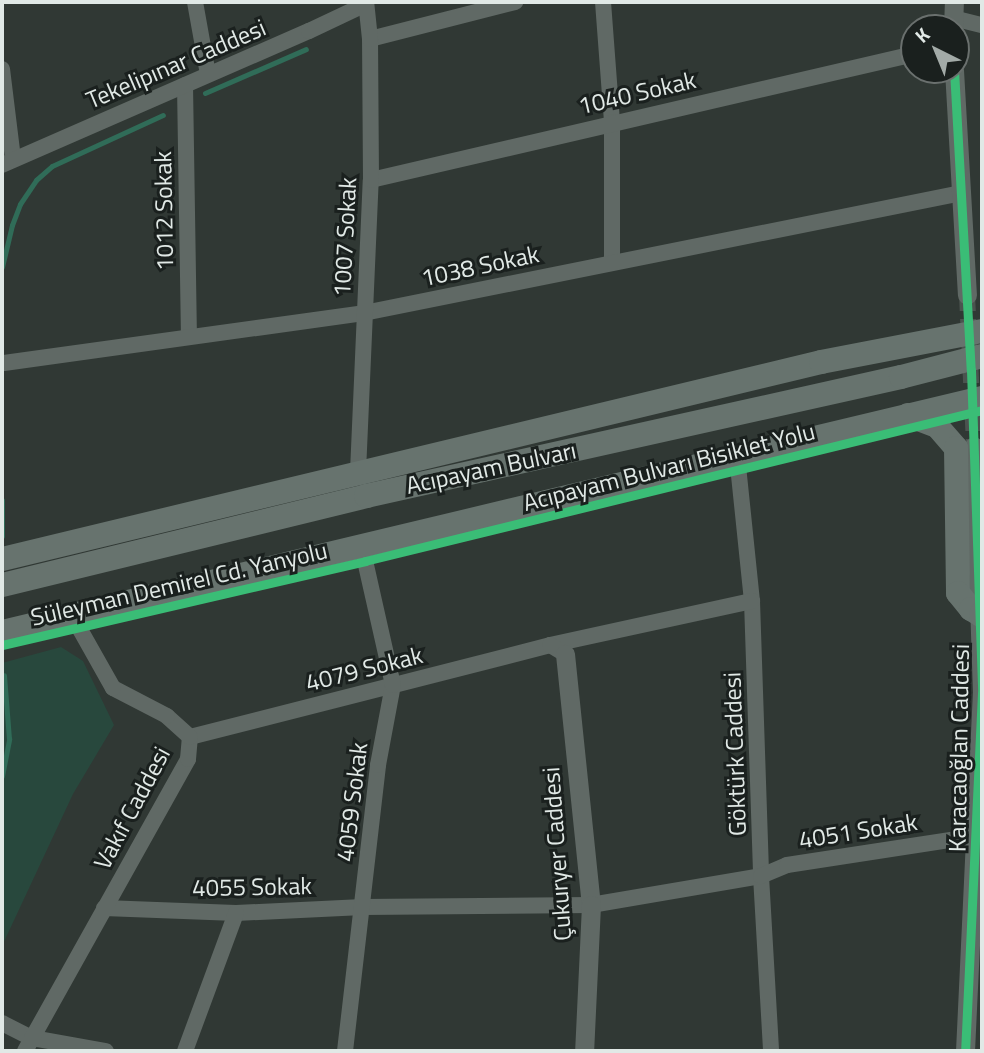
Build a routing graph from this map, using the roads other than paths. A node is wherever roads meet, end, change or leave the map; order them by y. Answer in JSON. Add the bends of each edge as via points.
{"nodes":[{"id":1,"x":195,"y":2,"type":"edge"},
{"id":2,"x":515,"y":2,"type":"edge"},
{"id":3,"x":603,"y":2,"type":"edge"},
{"id":4,"x":366,"y":3,"type":"edge"},
{"id":5,"x":370,"y":38,"type":"junction"},
{"id":6,"x":900,"y":57,"type":"edge"},
{"id":7,"x":2,"y":69,"type":"edge"},
{"id":8,"x":208,"y":75,"type":"junction"},
{"id":9,"x":955,"y":84,"type":"edge"},
{"id":10,"x":185,"y":85,"type":"junction"},
{"id":11,"x":612,"y":122,"type":"junction"},
{"id":12,"x":8,"y":162,"type":"edge"},
{"id":13,"x":371,"y":180,"type":"junction"},
{"id":14,"x":962,"y":193,"type":"junction"},
{"id":15,"x":612,"y":262,"type":"junction"},
{"id":16,"x":967,"y":295,"type":"tunnel mouth"},
{"id":17,"x":364,"y":313,"type":"junction"},
{"id":18,"x":982,"y":331,"type":"edge"},
{"id":19,"x":189,"y":336,"type":"junction"},
{"id":20,"x":982,"y":356,"type":"edge"},
{"id":21,"x":4,"y":363,"type":"dead end"},
{"id":22,"x":982,"y":398,"type":"edge"},
{"id":23,"x":908,"y":415,"type":"junction"},
{"id":24,"x":974,"y":446,"type":"tunnel mouth"},
{"id":25,"x":737,"y":456,"type":"junction"},
{"id":26,"x":358,"y":472,"type":"junction"},
{"id":27,"x":981,"y":558,"type":"edge"},
{"id":28,"x":2,"y":559,"type":"edge"},
{"id":29,"x":365,"y":561,"type":"dead end"},
{"id":30,"x":2,"y":585,"type":"edge"},
{"id":31,"x":752,"y":601,"type":"junction"},
{"id":32,"x":981,"y":614,"type":"edge"},
{"id":33,"x":76,"y":615,"type":"junction"},
{"id":34,"x":2,"y":632,"type":"edge"},
{"id":35,"x":557,"y":649,"type":"junction"},
{"id":36,"x":393,"y":685,"type":"junction"},
{"id":37,"x":190,"y":737,"type":"junction"},
{"id":38,"x":976,"y":836,"type":"junction"},
{"id":39,"x":761,"y":876,"type":"junction"},
{"id":40,"x":591,"y":905,"type":"junction"},
{"id":41,"x":363,"y":907,"type":"junction"},
{"id":42,"x":104,"y":908,"type":"junction"},
{"id":43,"x":236,"y":913,"type":"junction"},
{"id":44,"x":2,"y":1023,"type":"edge"},
{"id":45,"x":28,"y":1044,"type":"edge"},
{"id":46,"x":106,"y":1051,"type":"edge"},
{"id":47,"x":184,"y":1051,"type":"edge"},
{"id":48,"x":345,"y":1051,"type":"edge"},
{"id":49,"x":584,"y":1051,"type":"edge"},
{"id":50,"x":771,"y":1051,"type":"edge"},
{"id":51,"x":968,"y":1051,"type":"edge"}],
"edges":[{"from":1,"to":8,"type":"street"},
{"from":2,"to":5,"type":"street"},
{"from":3,"to":11,"type":"street"},
{"from":4,"to":5,"type":"street","name":"1007 Sokak"},
{"from":4,"to":8,"type":"street","name":"Tekelipınar Caddesi"},
{"from":5,"to":13,"type":"street","name":"1007 Sokak"},
{"from":6,"to":11,"type":"street","name":"1040 Sokak"},
{"from":7,"to":12,"type":"street"},
{"from":8,"to":10,"type":"street","name":"Tekelipınar Caddesi"},
{"from":9,"to":14,"type":"street"},
{"from":10,"to":12,"type":"street","name":"Tekelipınar Caddesi"},
{"from":10,"to":19,"type":"street","name":"1012 Sokak"},
{"from":11,"to":13,"type":"street","name":"1040 Sokak"},
{"from":11,"to":15,"type":"street"},
{"from":13,"to":17,"type":"street","name":"1007 Sokak"},
{"from":14,"to":15,"type":"street","name":"1038 Sokak"},
{"from":14,"to":16,"type":"street"},
{"from":15,"to":17,"type":"street","name":"1038 Sokak"},
{"from":17,"to":19,"type":"street","name":"1038 Sokak"},
{"from":17,"to":26,"type":"street","name":"1007 Sokak"},
{"from":18,"to":26,"type":"main road","via":[[821,362]]},
{"from":19,"to":21,"type":"street","name":"1038 Sokak"},
{"from":20,"to":30,"type":"main road","name":"Acıpayam Bulvarı","via":[[366,496]]},
{"from":22,"to":23,"type":"main road","name":"Acıpayam Bulvarı"},
{"from":23,"to":25,"type":"main road","name":"Acıpayam Bulvarı"},
{"from":23,"to":32,"type":"main road","via":[[937,426],[956,448],[958,593]]},
{"from":24,"to":27,"type":"street","name":"Karacaoğlan Caddesi"},
{"from":25,"to":31,"type":"street","name":"Göktürk Caddesi"},
{"from":25,"to":33,"type":"main road","name":"Acıpayam Bulvarı"},
{"from":26,"to":28,"type":"main road"},
{"from":27,"to":32,"type":"street","name":"Karacaoğlan Caddesi"},
{"from":29,"to":36,"type":"street","name":"4059 Sokak"},
{"from":31,"to":35,"type":"street","name":"4079 Sokak"},
{"from":31,"to":39,"type":"street","name":"Göktürk Caddesi"},
{"from":32,"to":38,"type":"street","name":"Karacaoğlan Caddesi"},
{"from":33,"to":34,"type":"main road","name":"Acıpayam Bulvarı"},
{"from":33,"to":37,"type":"street","name":"Vakıf Caddesi","via":[[113,688],[167,716]]},
{"from":35,"to":36,"type":"street","name":"4079 Sokak"},
{"from":35,"to":40,"type":"street","name":"Çukuryer Caddesi"},
{"from":36,"to":37,"type":"street","name":"4079 Sokak"},
{"from":36,"to":41,"type":"street","name":"4059 Sokak","via":[[378,765]]},
{"from":37,"to":42,"type":"street","name":"Vakıf Caddesi","via":[[188,759]]},
{"from":38,"to":39,"type":"street","name":"4051 Sokak","via":[[787,865]]},
{"from":38,"to":51,"type":"street","name":"Karacaoğlan Caddesi"},
{"from":39,"to":40,"type":"street","name":"4055 Sokak"},
{"from":39,"to":50,"type":"street","name":"Göktürk Caddesi"},
{"from":40,"to":41,"type":"street","name":"4055 Sokak"},
{"from":40,"to":49,"type":"street","name":"Çukuryer Caddesi"},
{"from":41,"to":43,"type":"street","name":"4055 Sokak"},
{"from":41,"to":48,"type":"street","name":"4059 Sokak"},
{"from":42,"to":43,"type":"street","name":"4055 Sokak"},
{"from":42,"to":45,"type":"street","name":"Vakıf Caddesi"},
{"from":43,"to":47,"type":"street"},
{"from":44,"to":45,"type":"street"},
{"from":45,"to":46,"type":"street"}]}
